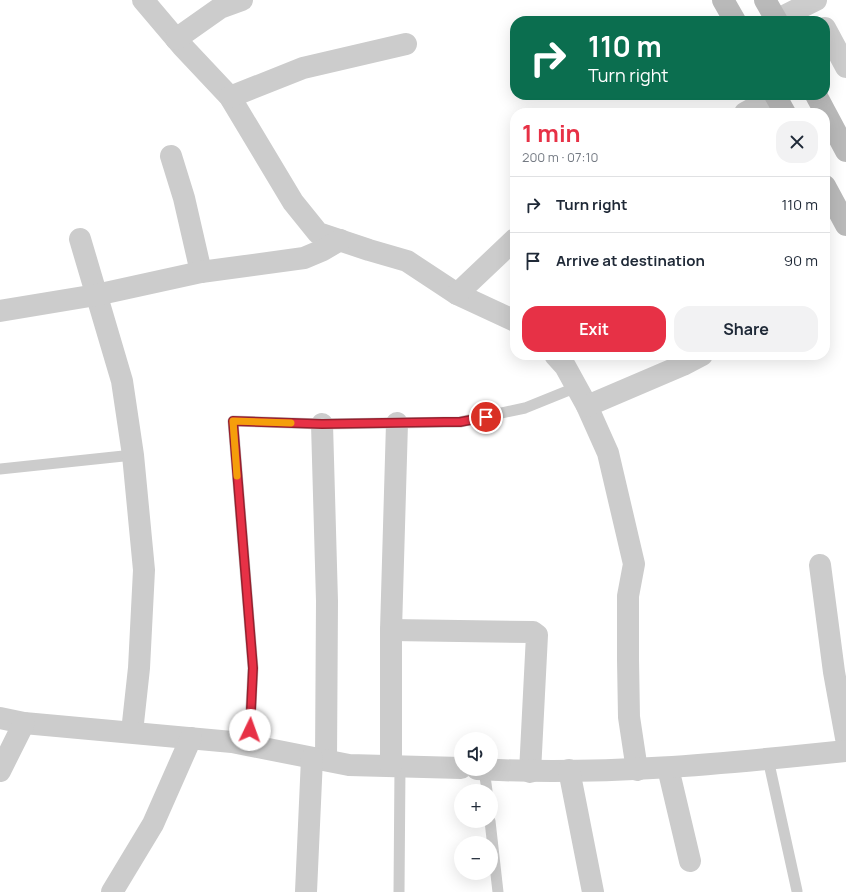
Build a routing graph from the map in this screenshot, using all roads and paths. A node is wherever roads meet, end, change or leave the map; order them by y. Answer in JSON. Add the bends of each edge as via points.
{"nodes":[{"id":1,"x":143,"y":0,"type":"edge"},
{"id":2,"x":242,"y":0,"type":"edge"},
{"id":3,"x":723,"y":0,"type":"edge"},
{"id":4,"x":765,"y":0,"type":"edge"},
{"id":5,"x":816,"y":8,"type":"edge"},
{"id":6,"x":732,"y":16,"type":"edge"},
{"id":7,"x":774,"y":16,"type":"edge"},
{"id":8,"x":789,"y":16,"type":"edge"},
{"id":9,"x":830,"y":37,"type":"edge"},
{"id":10,"x":176,"y":39,"type":"junction"},
{"id":11,"x":406,"y":44,"type":"dead end"},
{"id":12,"x":846,"y":67,"type":"edge"},
{"id":13,"x":230,"y":97,"type":"junction"},
{"id":14,"x":778,"y":101,"type":"edge"},
{"id":15,"x":759,"y":108,"type":"edge"},
{"id":16,"x":830,"y":121,"type":"edge"},
{"id":17,"x":846,"y":151,"type":"edge"},
{"id":18,"x":171,"y":156,"type":"dead end"},
{"id":19,"x":830,"y":195,"type":"edge"},
{"id":20,"x":846,"y":225,"type":"edge"},
{"id":21,"x":80,"y":239,"type":"dead end"},
{"id":22,"x":340,"y":240,"type":"junction"},
{"id":23,"x":510,"y":244,"type":"edge"},
{"id":24,"x":201,"y":272,"type":"junction"},
{"id":25,"x":457,"y":294,"type":"junction"},
{"id":26,"x":96,"y":295,"type":"junction"},
{"id":27,"x":0,"y":311,"type":"edge"},
{"id":28,"x":510,"y":319,"type":"edge"},
{"id":29,"x":560,"y":360,"type":"edge"},
{"id":30,"x":692,"y":360,"type":"edge"},
{"id":31,"x":582,"y":396,"type":"junction"},
{"id":32,"x":397,"y":423,"type":"junction"},
{"id":33,"x":322,"y":424,"type":"junction"},
{"id":34,"x":133,"y":454,"type":"junction"},
{"id":35,"x":0,"y":469,"type":"edge"},
{"id":36,"x":820,"y":565,"type":"dead end"},
{"id":37,"x":391,"y":630,"type":"junction"},
{"id":38,"x":0,"y":718,"type":"edge"},
{"id":39,"x":24,"y":723,"type":"junction"},
{"id":40,"x":132,"y":732,"type":"junction"},
{"id":41,"x":191,"y":738,"type":"junction"},
{"id":42,"x":846,"y":738,"type":"edge"},
{"id":43,"x":249,"y":745,"type":"junction"},
{"id":44,"x":846,"y":751,"type":"edge"},
{"id":45,"x":319,"y":759,"type":"junction"},
{"id":46,"x":768,"y":759,"type":"junction"},
{"id":47,"x":396,"y":766,"type":"junction"},
{"id":48,"x":454,"y":768,"type":"edge"},
{"id":49,"x":668,"y":768,"type":"junction"},
{"id":50,"x":498,"y":770,"type":"edge"},
{"id":51,"x":569,"y":770,"type":"junction"},
{"id":52,"x":637,"y":770,"type":"junction"},
{"id":53,"x":0,"y":772,"type":"edge"},
{"id":54,"x":530,"y":772,"type":"junction"},
{"id":55,"x":491,"y":828,"type":"edge"},
{"id":56,"x":690,"y":861,"type":"dead end"},
{"id":57,"x":797,"y":891,"type":"edge"},
{"id":58,"x":112,"y":892,"type":"edge"},
{"id":59,"x":306,"y":892,"type":"edge"},
{"id":60,"x":399,"y":892,"type":"edge"},
{"id":61,"x":498,"y":892,"type":"edge"},
{"id":62,"x":593,"y":892,"type":"edge"}],
"edges":[{"from":1,"to":10,"type":"street"},
{"from":2,"to":10,"type":"street","via":[[220,8]]},
{"from":3,"to":6,"type":"main road"},
{"from":4,"to":7,"type":"main road"},
{"from":5,"to":8,"type":"street"},
{"from":9,"to":12,"type":"street"},
{"from":10,"to":13,"type":"street"},
{"from":11,"to":13,"type":"street","via":[[303,68]]},
{"from":13,"to":22,"type":"street","via":[[293,202],[318,233]]},
{"from":14,"to":15,"type":"street"},
{"from":16,"to":17,"type":"main road"},
{"from":18,"to":24,"type":"street","via":[[184,198]]},
{"from":19,"to":20,"type":"main road"},
{"from":21,"to":26,"type":"street"},
{"from":22,"to":24,"type":"street","via":[[304,258]]},
{"from":22,"to":25,"type":"street","via":[[407,260]]},
{"from":23,"to":25,"type":"street"},
{"from":24,"to":26,"type":"street"},
{"from":25,"to":28,"type":"street"},
{"from":26,"to":27,"type":"street"},
{"from":26,"to":34,"type":"street","via":[[122,381]]},
{"from":29,"to":31,"type":"street"},
{"from":30,"to":31,"type":"street"},
{"from":31,"to":32,"type":"lane","via":[[460,422]]},
{"from":31,"to":52,"type":"street","via":[[608,453],[634,564],[628,596],[628,660],[629,717]]},
{"from":32,"to":33,"type":"lane"},
{"from":32,"to":37,"type":"street"},
{"from":33,"to":43,"type":"lane","via":[[233,421],[253,668]]},
{"from":33,"to":45,"type":"street","via":[[327,601]]},
{"from":34,"to":35,"type":"lane"},
{"from":34,"to":40,"type":"street","via":[[144,570],[139,668]]},
{"from":36,"to":42,"type":"street","via":[[834,672]]},
{"from":37,"to":47,"type":"street"},
{"from":37,"to":54,"type":"street","via":[[533,632],[537,636]]},
{"from":38,"to":39,"type":"street"},
{"from":39,"to":40,"type":"street"},
{"from":39,"to":53,"type":"street"},
{"from":40,"to":41,"type":"street"},
{"from":41,"to":43,"type":"street"},
{"from":41,"to":58,"type":"street","via":[[153,824]]},
{"from":43,"to":45,"type":"street"},
{"from":44,"to":46,"type":"street"},
{"from":45,"to":47,"type":"street","via":[[349,765]]},
{"from":45,"to":59,"type":"street"},
{"from":46,"to":49,"type":"street"},
{"from":46,"to":57,"type":"lane"},
{"from":47,"to":48,"type":"street"},
{"from":47,"to":60,"type":"lane"},
{"from":49,"to":52,"type":"street"},
{"from":49,"to":56,"type":"street"},
{"from":50,"to":54,"type":"street"},
{"from":51,"to":52,"type":"street"},
{"from":51,"to":54,"type":"street"},
{"from":51,"to":62,"type":"street"},
{"from":55,"to":61,"type":"lane"}]}
